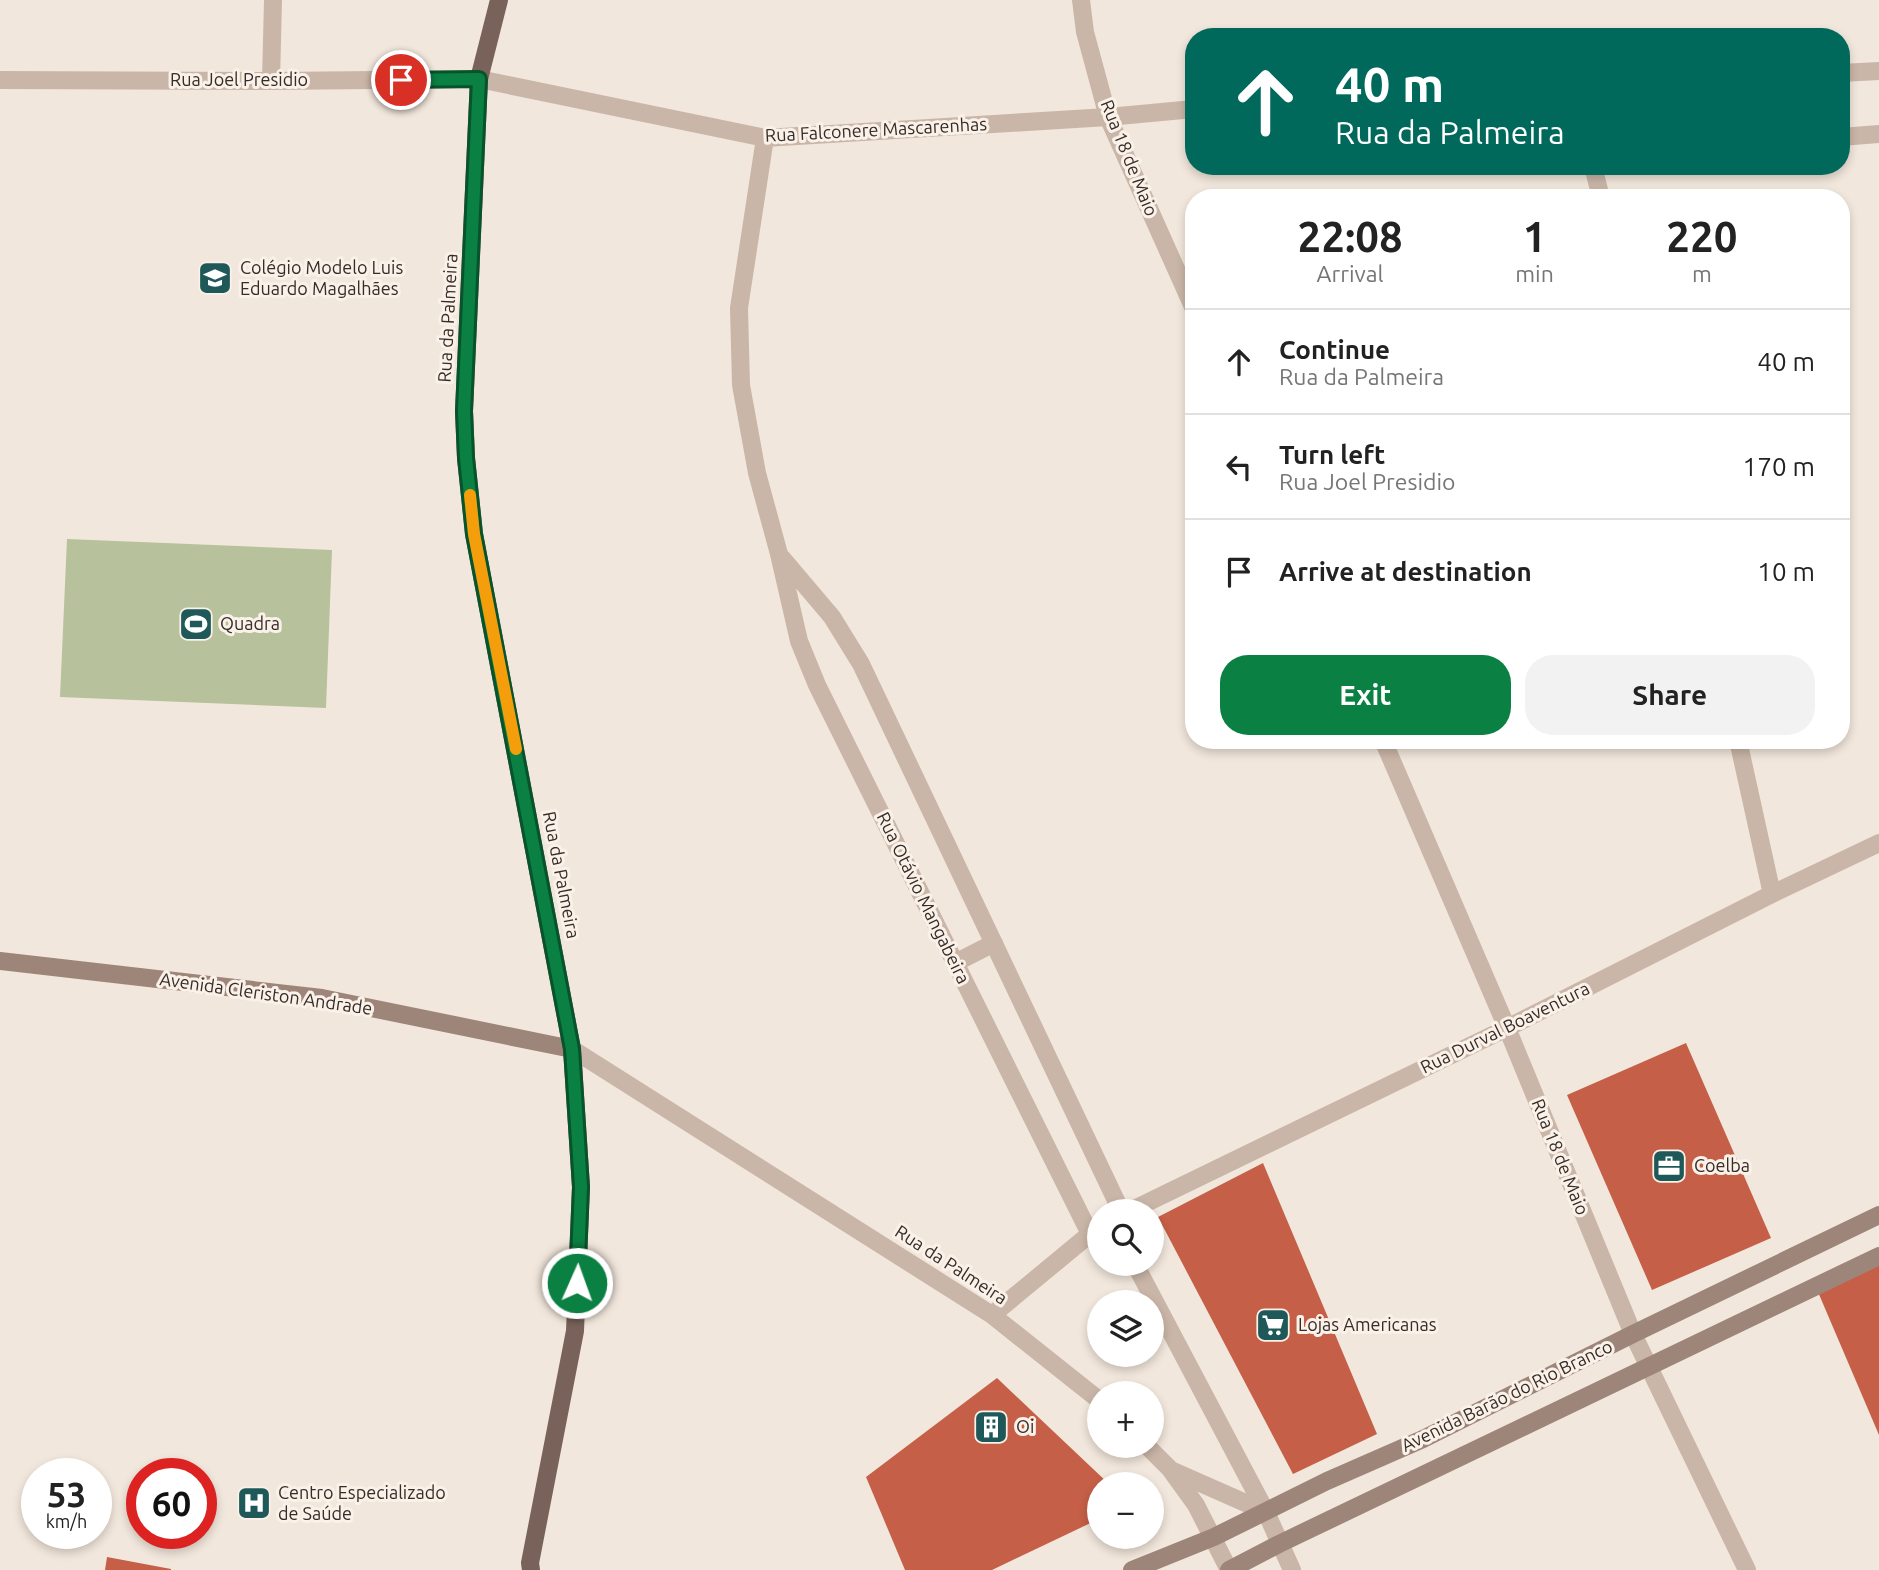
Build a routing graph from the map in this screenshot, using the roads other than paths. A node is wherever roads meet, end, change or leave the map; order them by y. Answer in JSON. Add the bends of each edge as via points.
{"nodes":[{"id":1,"x":273,"y":0,"type":"edge"},
{"id":2,"x":499,"y":0,"type":"edge"},
{"id":3,"x":1081,"y":0,"type":"edge"},
{"id":4,"x":1879,"y":71,"type":"edge"},
{"id":5,"x":1850,"y":73,"type":"edge"},
{"id":6,"x":479,"y":79,"type":"junction"},
{"id":7,"x":0,"y":80,"type":"edge"},
{"id":8,"x":271,"y":81,"type":"junction"},
{"id":9,"x":1185,"y":110,"type":"edge"},
{"id":10,"x":1108,"y":117,"type":"junction"},
{"id":11,"x":1879,"y":134,"type":"edge"},
{"id":12,"x":1850,"y":136,"type":"edge"},
{"id":13,"x":765,"y":138,"type":"junction"},
{"id":14,"x":1185,"y":289,"type":"edge"},
{"id":15,"x":779,"y":554,"type":"junction"},
{"id":16,"x":1387,"y":749,"type":"edge"},
{"id":17,"x":1740,"y":749,"type":"edge"},
{"id":18,"x":1879,"y":843,"type":"edge"},
{"id":19,"x":1773,"y":894,"type":"junction"},
{"id":20,"x":994,"y":943,"type":"junction"},
{"id":21,"x":0,"y":961,"type":"edge"},
{"id":22,"x":955,"y":963,"type":"junction"},
{"id":23,"x":1507,"y":1028,"type":"junction"},
{"id":24,"x":572,"y":1049,"type":"junction"},
{"id":25,"x":1115,"y":1199,"type":"edge"},
{"id":26,"x":1155,"y":1199,"type":"edge"},
{"id":27,"x":1879,"y":1216,"type":"edge"},
{"id":28,"x":1087,"y":1217,"type":"edge"},
{"id":29,"x":1087,"y":1238,"type":"edge"},
{"id":30,"x":1879,"y":1256,"type":"edge"},
{"id":31,"x":1141,"y":1276,"type":"edge"},
{"id":32,"x":992,"y":1315,"type":"junction"},
{"id":33,"x":1633,"y":1334,"type":"junction"},
{"id":34,"x":1649,"y":1366,"type":"junction"},
{"id":35,"x":1087,"y":1390,"type":"edge"},
{"id":36,"x":1159,"y":1458,"type":"edge"},
{"id":37,"x":1170,"y":1469,"type":"junction"},
{"id":38,"x":1266,"y":1512,"type":"junction"},
{"id":39,"x":1214,"y":1537,"type":"junction"},
{"id":40,"x":1279,"y":1544,"type":"junction"},
{"id":41,"x":529,"y":1568,"type":"edge"},
{"id":42,"x":1132,"y":1570,"type":"edge"},
{"id":43,"x":1229,"y":1570,"type":"edge"},
{"id":44,"x":1292,"y":1570,"type":"edge"},
{"id":45,"x":1747,"y":1570,"type":"edge"}],
"edges":[{"from":1,"to":8,"type":"street"},
{"from":2,"to":6,"type":"main road","name":"Rua da Palmeira"},
{"from":3,"to":10,"type":"street","name":"Rua 18 de Maio"},
{"from":4,"to":5,"type":"street"},
{"from":6,"to":8,"type":"street","name":"Rua Joel Presidio"},
{"from":6,"to":13,"type":"street","name":"Rua Falconere Mascarenhas"},
{"from":6,"to":24,"type":"main road","name":"Rua da Palmeira","via":[[464,411],[466,458],[474,534]]},
{"from":7,"to":8,"type":"street","name":"Rua Joel Presidio"},
{"from":9,"to":10,"type":"street","name":"Rua Falconere Mascarenhas"},
{"from":10,"to":13,"type":"street","name":"Rua Falconere Mascarenhas"},
{"from":10,"to":14,"type":"street","name":"Rua 18 de Maio"},
{"from":11,"to":12,"type":"street"},
{"from":13,"to":15,"type":"street","name":"Rua Otávio Mangabeira","via":[[739,308],[741,385]]},
{"from":15,"to":20,"type":"street","name":"Rua Otávio Mangabeira","via":[[832,617],[861,664]]},
{"from":15,"to":22,"type":"street","name":"Rua Otávio Mangabeira","via":[[799,641],[817,685]]},
{"from":16,"to":23,"type":"street","name":"Rua 18 de Maio"},
{"from":17,"to":19,"type":"street"},
{"from":18,"to":19,"type":"street","name":"Rua Durval Boaventura"},
{"from":19,"to":23,"type":"street","name":"Rua Durval Boaventura"},
{"from":20,"to":22,"type":"street"},
{"from":20,"to":25,"type":"street","name":"Rua Otávio Mangabeira"},
{"from":21,"to":24,"type":"street","name":"Avenida Cleriston Andrade","via":[[322,998]]},
{"from":22,"to":28,"type":"street","name":"Rua Otávio Mangabeira"},
{"from":23,"to":26,"type":"street","name":"Rua Durval Boaventura"},
{"from":23,"to":33,"type":"street","name":"Rua 18 de Maio"},
{"from":24,"to":32,"type":"street","name":"Rua da Palmeira"},
{"from":24,"to":41,"type":"main road","via":[[581,1187],[575,1331]]},
{"from":27,"to":33,"type":"street","name":"Avenida Barão do Rio Branco"},
{"from":29,"to":32,"type":"street"},
{"from":30,"to":34,"type":"street","name":"Avenida Barão do Rio Branco"},
{"from":31,"to":38,"type":"street"},
{"from":32,"to":35,"type":"street","name":"Rua da Palmeira"},
{"from":33,"to":34,"type":"street","name":"Rua 18 de Maio"},
{"from":33,"to":38,"type":"street","name":"Avenida Barão do Rio Branco"},
{"from":34,"to":40,"type":"street","name":"Avenida Barão do Rio Branco"},
{"from":34,"to":45,"type":"street","name":"Rua 18 de Maio"},
{"from":36,"to":37,"type":"street"},
{"from":37,"to":38,"type":"street"},
{"from":37,"to":39,"type":"street"},
{"from":38,"to":39,"type":"street","name":"Avenida Barão do Rio Branco"},
{"from":38,"to":40,"type":"street"},
{"from":39,"to":42,"type":"street","name":"Avenida Barão do Rio Branco"},
{"from":39,"to":43,"type":"street"},
{"from":40,"to":43,"type":"street","name":"Avenida Barão do Rio Branco"},
{"from":40,"to":44,"type":"street"}]}
